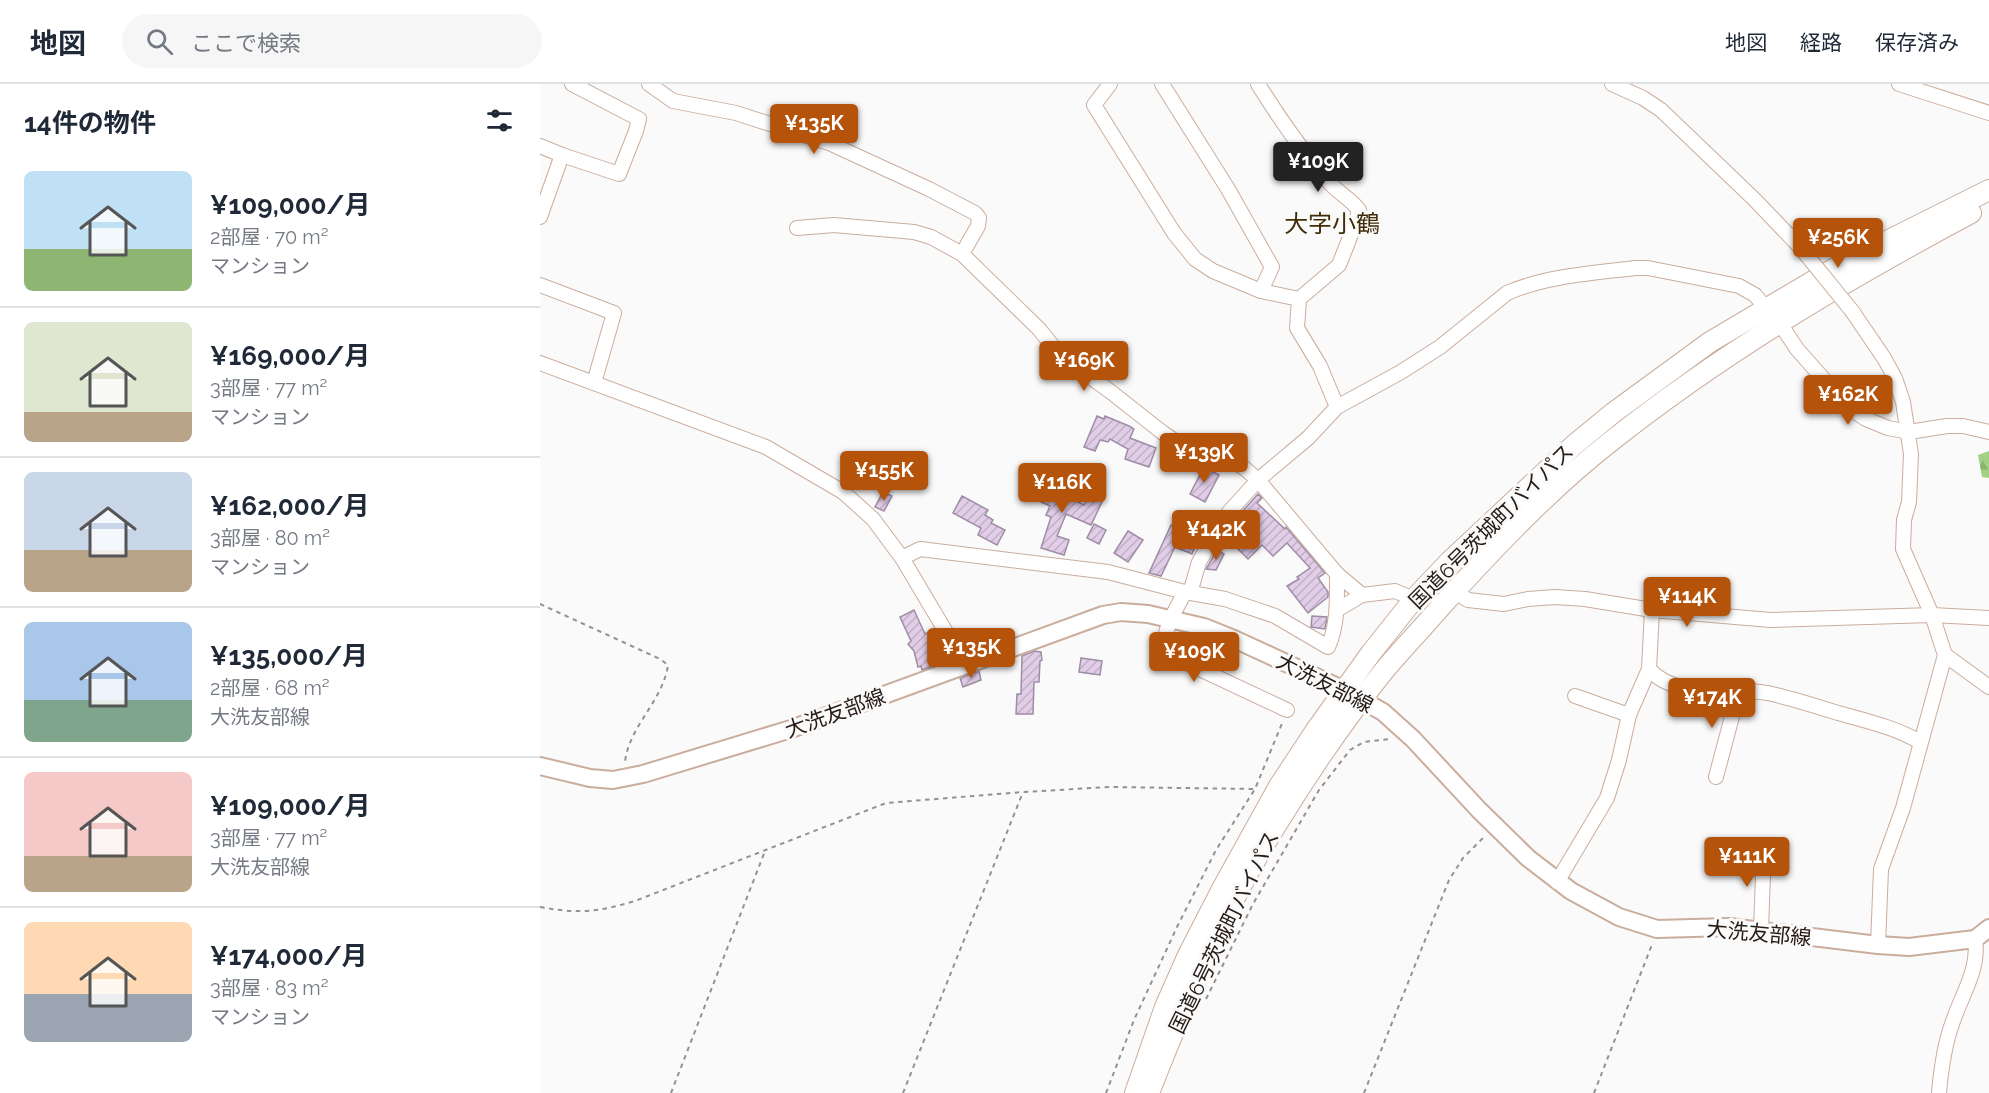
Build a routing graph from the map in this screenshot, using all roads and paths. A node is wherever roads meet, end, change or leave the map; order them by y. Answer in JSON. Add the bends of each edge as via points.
{"nodes":[{"id":1,"x":572,"y":84,"type":"edge"},
{"id":2,"x":649,"y":84,"type":"edge"},
{"id":3,"x":1110,"y":84,"type":"edge"},
{"id":4,"x":1162,"y":84,"type":"edge"},
{"id":5,"x":1258,"y":84,"type":"edge"},
{"id":6,"x":1634,"y":84,"type":"edge"},
{"id":7,"x":1899,"y":84,"type":"edge"},
{"id":8,"x":1616,"y":86,"type":"edge"},
{"id":9,"x":1989,"y":113,"type":"edge"},
{"id":10,"x":540,"y":146,"type":"edge"},
{"id":11,"x":562,"y":155,"type":"junction"},
{"id":12,"x":1989,"y":190,"type":"edge"},
{"id":13,"x":1989,"y":204,"type":"edge"},
{"id":14,"x":540,"y":217,"type":"edge"},
{"id":15,"x":797,"y":228,"type":"dead end"},
{"id":16,"x":962,"y":254,"type":"junction"},
{"id":17,"x":540,"y":285,"type":"edge"},
{"id":18,"x":1261,"y":291,"type":"junction"},
{"id":19,"x":1299,"y":299,"type":"junction"},
{"id":20,"x":1773,"y":315,"type":"junction"},
{"id":21,"x":540,"y":363,"type":"edge"},
{"id":22,"x":594,"y":382,"type":"junction"},
{"id":23,"x":1337,"y":407,"type":"junction"},
{"id":24,"x":1909,"y":432,"type":"junction"},
{"id":25,"x":1989,"y":432,"type":"edge"},
{"id":26,"x":1258,"y":480,"type":"junction"},
{"id":27,"x":902,"y":558,"type":"junction"},
{"id":28,"x":1337,"y":574,"type":"junction"},
{"id":29,"x":1188,"y":592,"type":"junction"},
{"id":30,"x":1455,"y":592,"type":"junction"},
{"id":31,"x":1362,"y":595,"type":"junction"},
{"id":32,"x":1414,"y":599,"type":"junction"},
{"id":33,"x":540,"y":604,"type":"edge"},
{"id":34,"x":1337,"y":610,"type":"junction"},
{"id":35,"x":1652,"y":610,"type":"junction"},
{"id":36,"x":1932,"y":615,"type":"junction"},
{"id":37,"x":1989,"y":618,"type":"edge"},
{"id":38,"x":1172,"y":619,"type":"junction"},
{"id":39,"x":1945,"y":655,"type":"junction"},
{"id":40,"x":965,"y":664,"type":"junction"},
{"id":41,"x":1649,"y":669,"type":"junction"},
{"id":42,"x":1989,"y":687,"type":"edge"},
{"id":43,"x":1344,"y":690,"type":"junction"},
{"id":44,"x":1739,"y":690,"type":"junction"},
{"id":45,"x":1575,"y":696,"type":"dead end"},
{"id":46,"x":1362,"y":700,"type":"junction"},
{"id":47,"x":1287,"y":710,"type":"joint"},
{"id":48,"x":1629,"y":715,"type":"junction"},
{"id":49,"x":1413,"y":739,"type":"junction"},
{"id":50,"x":1920,"y":742,"type":"junction"},
{"id":51,"x":540,"y":766,"type":"edge"},
{"id":52,"x":1716,"y":777,"type":"dead end"},
{"id":53,"x":625,"y":778,"type":"junction"},
{"id":54,"x":1255,"y":789,"type":"junction"},
{"id":55,"x":1023,"y":792,"type":"junction"},
{"id":56,"x":1496,"y":826,"type":"junction"},
{"id":57,"x":1764,"y":847,"type":"dead end"},
{"id":58,"x":765,"y":851,"type":"junction"},
{"id":59,"x":1557,"y":882,"type":"junction"},
{"id":60,"x":540,"y":907,"type":"edge"},
{"id":61,"x":1989,"y":928,"type":"edge"},
{"id":62,"x":1657,"y":929,"type":"junction"},
{"id":63,"x":1761,"y":930,"type":"junction"},
{"id":64,"x":1878,"y":945,"type":"junction"},
{"id":65,"x":1980,"y":948,"type":"edge"},
{"id":66,"x":1205,"y":1001,"type":"dead end"},
{"id":67,"x":671,"y":1093,"type":"edge"},
{"id":68,"x":903,"y":1093,"type":"edge"},
{"id":69,"x":1106,"y":1093,"type":"edge"},
{"id":70,"x":1135,"y":1093,"type":"edge"},
{"id":71,"x":1149,"y":1093,"type":"edge"},
{"id":72,"x":1364,"y":1093,"type":"edge"},
{"id":73,"x":1593,"y":1093,"type":"edge"},
{"id":74,"x":1939,"y":1093,"type":"edge"}],
"edges":[{"from":1,"to":11,"type":"street","via":[[639,119],[619,174]]},
{"from":2,"to":16,"type":"street","via":[[673,101],[736,113],[829,143],[975,213],[978,226]]},
{"from":3,"to":18,"type":"street","via":[[1094,105],[1174,233],[1195,259]]},
{"from":4,"to":18,"type":"street","via":[[1272,267]]},
{"from":5,"to":19,"type":"street","via":[[1308,157],[1359,210],[1339,265]]},
{"from":6,"to":8,"type":"street"},
{"from":7,"to":9,"type":"street"},
{"from":8,"to":24,"type":"street","bridge":true,"via":[[1661,110],[1800,247],[1868,332],[1895,378]]},
{"from":10,"to":11,"type":"street"},
{"from":11,"to":14,"type":"street"},
{"from":12,"to":20,"type":"highway","name":"国道6号茨城町バイパス","via":[[1847,261]]},
{"from":13,"to":20,"type":"highway","name":"国道6号茨城町バイパス"},
{"from":15,"to":16,"type":"street","via":[[834,225],[914,232]]},
{"from":16,"to":26,"type":"street","via":[[1039,329],[1060,355],[1181,445],[1233,460]]},
{"from":17,"to":22,"type":"street","via":[[614,313]]},
{"from":18,"to":19,"type":"street"},
{"from":19,"to":23,"type":"street","via":[[1297,328],[1320,366]]},
{"from":20,"to":23,"type":"street","via":[[1755,295],[1739,286],[1648,268],[1553,279],[1507,293],[1440,347]]},
{"from":20,"to":24,"type":"street","via":[[1849,408],[1888,428]]},
{"from":20,"to":30,"type":"highway","name":"国道6号茨城町バイパス","via":[[1607,444],[1502,540]]},
{"from":20,"to":32,"type":"highway","name":"国道6号茨城町バイパス","via":[[1710,342],[1613,413],[1478,533]]},
{"from":21,"to":22,"type":"street"},
{"from":22,"to":27,"type":"street","via":[[766,447],[796,464],[857,503]]},
{"from":23,"to":26,"type":"street","via":[[1308,438]]},
{"from":24,"to":25,"type":"street","via":[[1955,426]]},
{"from":24,"to":36,"type":"street","via":[[1911,479],[1903,549]]},
{"from":26,"to":28,"type":"street"},
{"from":26,"to":29,"type":"street","via":[[1229,512],[1199,562]]},
{"from":27,"to":29,"type":"street","via":[[920,549],[1076,567]]},
{"from":27,"to":40,"type":"street"},
{"from":28,"to":31,"type":"street"},
{"from":28,"to":34,"type":"street"},
{"from":29,"to":34,"type":"street","via":[[1225,599],[1275,616],[1328,647]]},
{"from":29,"to":38,"type":"street"},
{"from":30,"to":35,"type":"street","via":[[1468,600],[1504,604],[1556,597]]},
{"from":30,"to":46,"type":"highway","name":"国道6号茨城町バイパス"},
{"from":31,"to":32,"type":"street","via":[[1395,591]]},
{"from":31,"to":34,"type":"street"},
{"from":32,"to":43,"type":"highway","name":"国道6号茨城町バイパス"},
{"from":33,"to":53,"type":"path","via":[[668,665],[667,674],[633,735],[625,757]]},
{"from":35,"to":36,"type":"street","via":[[1771,620]]},
{"from":35,"to":41,"type":"street"},
{"from":36,"to":37,"type":"street"},
{"from":36,"to":39,"type":"street"},
{"from":38,"to":40,"type":"main road","name":"大洗友部線","via":[[1121,612],[1103,615]]},
{"from":38,"to":43,"type":"main road","name":"大洗友部線","via":[[1234,639]]},
{"from":38,"to":47,"type":"street","via":[[1165,640],[1174,657]]},
{"from":39,"to":42,"type":"street"},
{"from":39,"to":50,"type":"street"},
{"from":40,"to":53,"type":"main road","name":"大洗友部線","via":[[791,729]]},
{"from":41,"to":44,"type":"street","via":[[1656,678],[1688,689]]},
{"from":41,"to":48,"type":"street"},
{"from":43,"to":46,"type":"main road","name":"大洗友部線"},
{"from":43,"to":70,"type":"highway","name":"国道6号茨城町バイパス","via":[[1279,786],[1223,887],[1179,976]]},
{"from":44,"to":50,"type":"street","via":[[1770,693],[1900,730]]},
{"from":44,"to":52,"type":"street"},
{"from":45,"to":48,"type":"street"},
{"from":46,"to":49,"type":"main road","name":"大洗友部線","via":[[1383,712]]},
{"from":46,"to":71,"type":"highway","name":"国道6号茨城町バイパス","via":[[1304,782],[1243,884],[1188,998]]},
{"from":47,"to":54,"type":"path"},
{"from":48,"to":59,"type":"street","via":[[1607,798]]},
{"from":49,"to":56,"type":"main road","name":"大洗友部線"},
{"from":49,"to":66,"type":"path","via":[[1364,742],[1350,750],[1319,790],[1253,904]]},
{"from":50,"to":64,"type":"street","via":[[1903,808],[1881,869]]},
{"from":51,"to":53,"type":"main road","name":"大洗友部線","via":[[590,778]]},
{"from":54,"to":55,"type":"path"},
{"from":54,"to":69,"type":"path","via":[[1216,850],[1177,927]]},
{"from":55,"to":58,"type":"path","via":[[886,803]]},
{"from":55,"to":68,"type":"path"},
{"from":56,"to":59,"type":"main road","name":"大洗友部線"},
{"from":56,"to":72,"type":"path","via":[[1463,858],[1449,880]]},
{"from":57,"to":63,"type":"street"},
{"from":58,"to":60,"type":"path","via":[[604,910]]},
{"from":58,"to":67,"type":"path"},
{"from":59,"to":62,"type":"main road","name":"大洗友部線","via":[[1618,917]]},
{"from":61,"to":65,"type":"main road"},
{"from":62,"to":63,"type":"main road","name":"大洗友部線"},
{"from":62,"to":73,"type":"path"},
{"from":63,"to":64,"type":"main road","name":"大洗友部線"},
{"from":64,"to":65,"type":"main road","name":"大洗友部線"},
{"from":65,"to":74,"type":"street","via":[[1951,1025]]}]}
